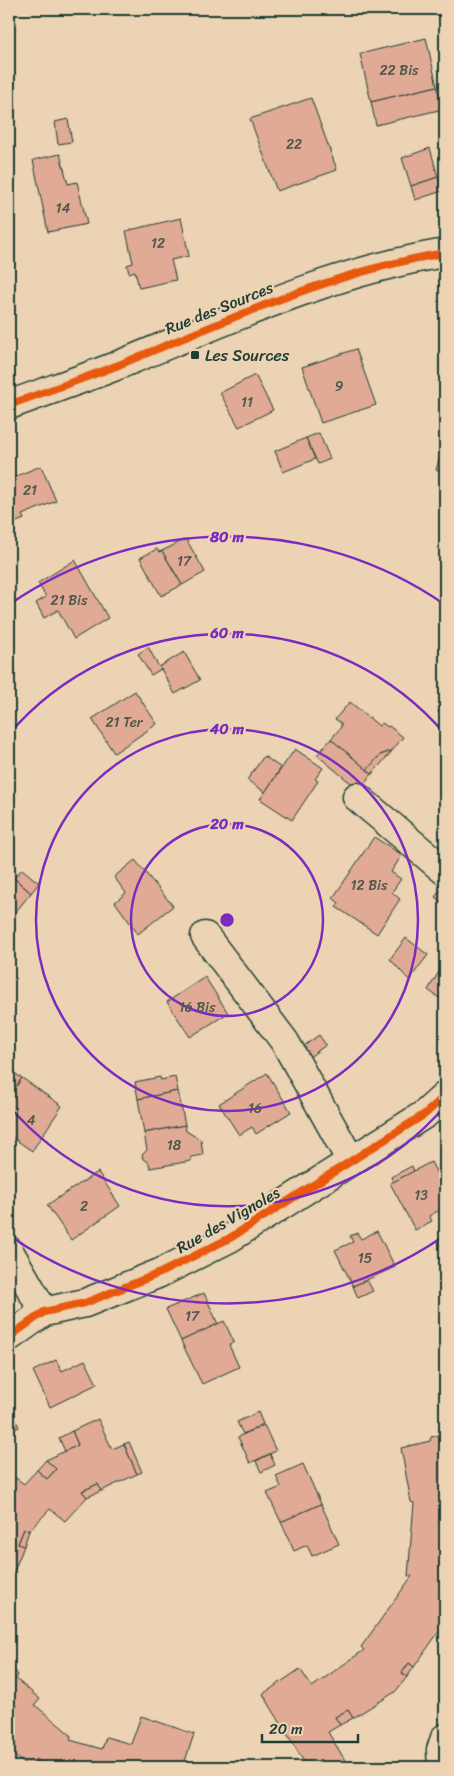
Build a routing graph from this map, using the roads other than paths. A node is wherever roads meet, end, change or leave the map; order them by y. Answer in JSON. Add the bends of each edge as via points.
{"nodes":[{"id":1,"x":445,"y":253,"type":"edge"},
{"id":2,"x":9,"y":406,"type":"edge"},
{"id":3,"x":357,"y":798,"type":"dead end"},
{"id":4,"x":445,"y":871,"type":"edge"},
{"id":5,"x":205,"y":936,"type":"dead end"},
{"id":6,"x":445,"y":1096,"type":"edge"},
{"id":7,"x":352,"y":1161,"type":"junction"},
{"id":8,"x":9,"y":1252,"type":"edge"},
{"id":9,"x":44,"y":1312,"type":"junction"},
{"id":10,"x":9,"y":1337,"type":"edge"},
{"id":11,"x":445,"y":1738,"type":"edge"},
{"id":12,"x":442,"y":1767,"type":"edge"}],
"edges":[{"from":1,"to":2,"type":"street","name":"Rue des Sources","via":[[366,269],[274,300],[114,367]]},
{"from":3,"to":4,"type":"street"},
{"from":5,"to":7,"type":"street","via":[[285,1042]]},
{"from":6,"to":7,"type":"street","name":"Rue des Vignoles","via":[[425,1114]]},
{"from":7,"to":9,"type":"street","name":"Rue des Vignoles","via":[[230,1238],[160,1273],[85,1303]]},
{"from":8,"to":9,"type":"street"},
{"from":9,"to":10,"type":"street","name":"Rue des Vignoles"},
{"from":11,"to":12,"type":"street"}]}
